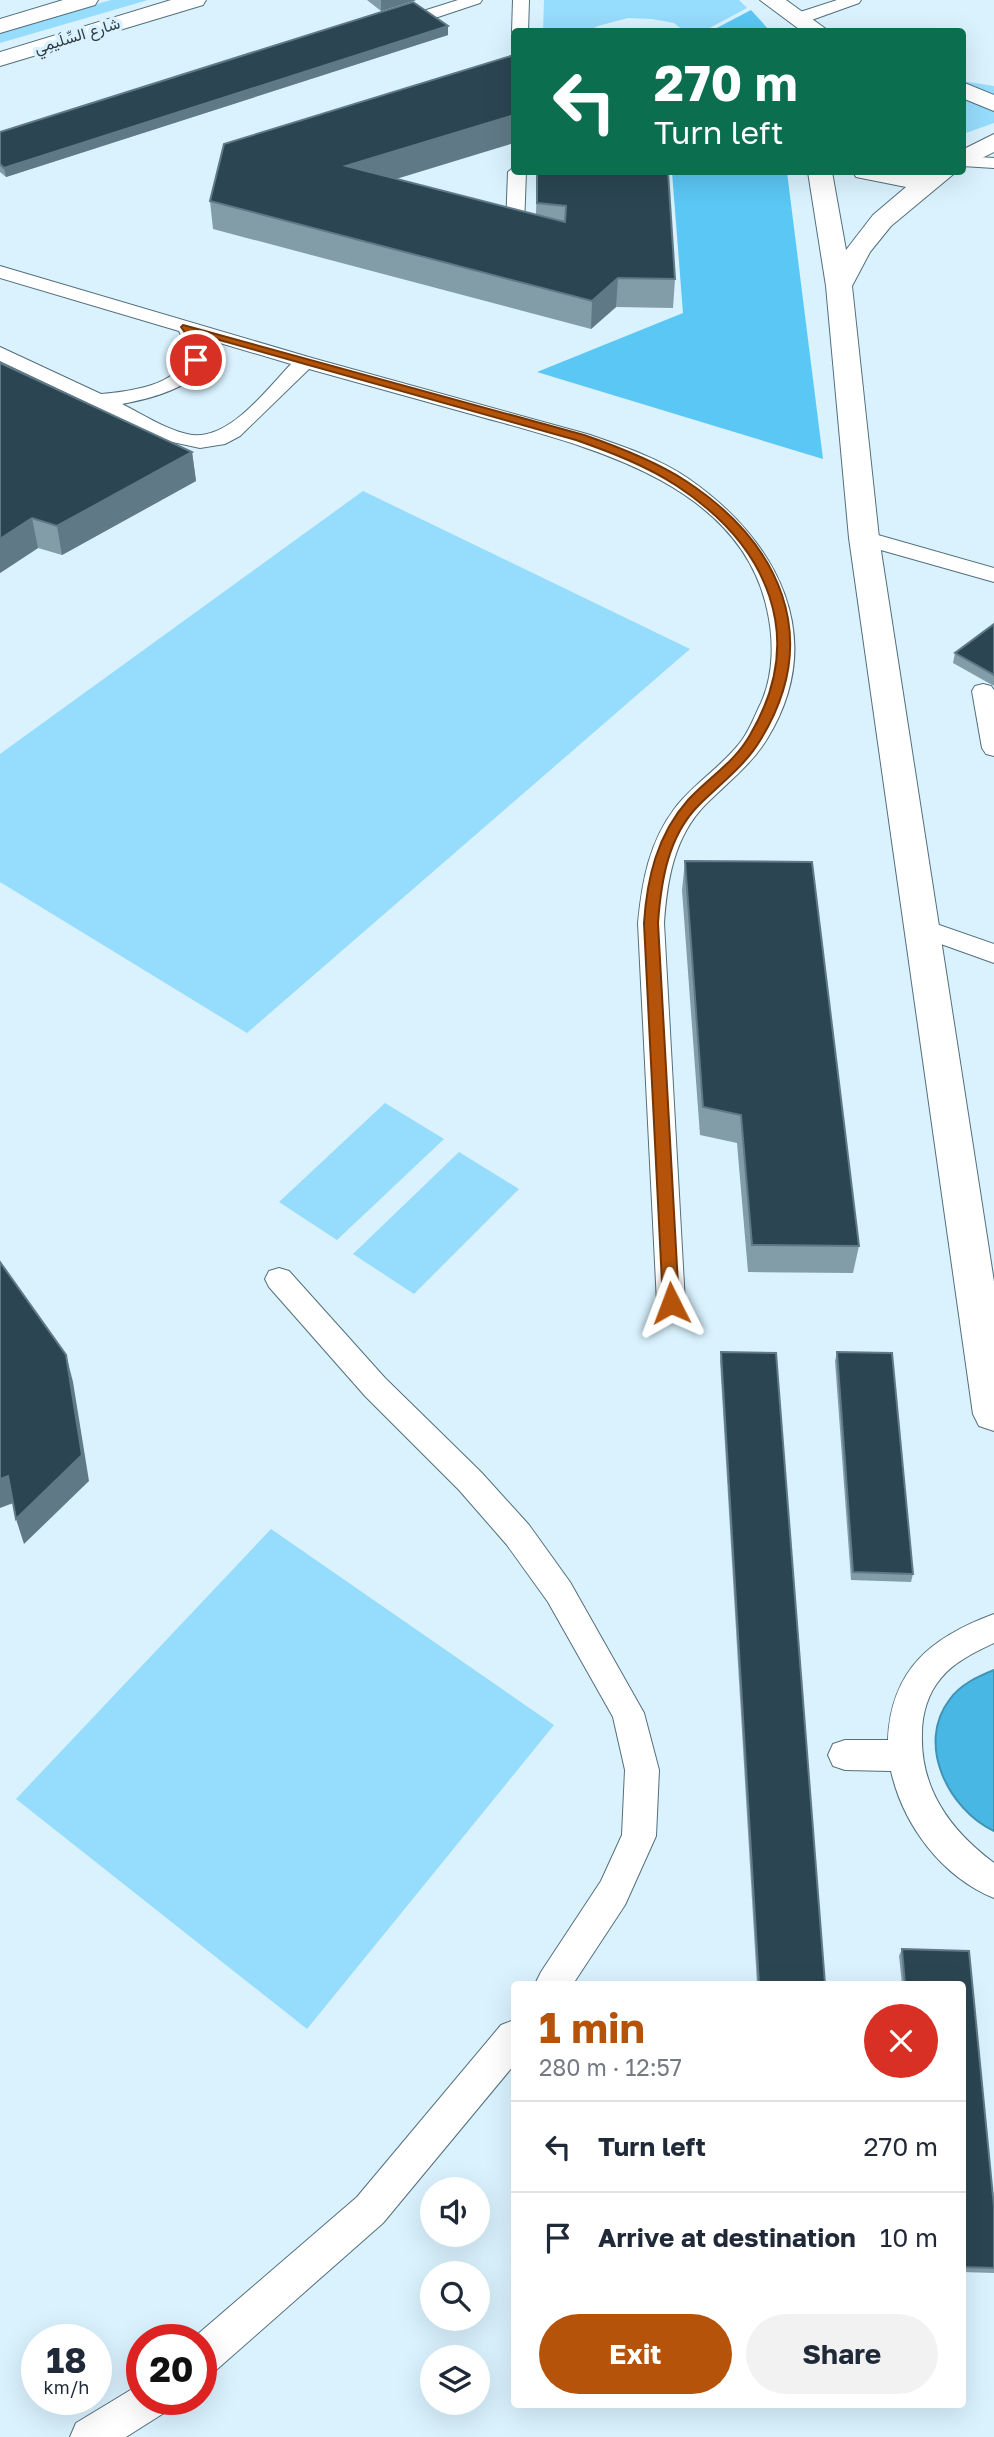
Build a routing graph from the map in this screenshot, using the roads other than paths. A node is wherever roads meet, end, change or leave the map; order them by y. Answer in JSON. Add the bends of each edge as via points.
{"nodes":[{"id":1,"x":87,"y":0,"type":"edge"},
{"id":2,"x":195,"y":0,"type":"edge"},
{"id":3,"x":474,"y":0,"type":"edge"},
{"id":4,"x":521,"y":0,"type":"edge"},
{"id":5,"x":771,"y":0,"type":"edge"},
{"id":6,"x":853,"y":0,"type":"edge"},
{"id":7,"x":426,"y":16,"type":"edge"},
{"id":8,"x":798,"y":25,"type":"edge"},
{"id":9,"x":0,"y":26,"type":"edge"},
{"id":10,"x":520,"y":28,"type":"edge"},
{"id":11,"x":0,"y":58,"type":"edge"},
{"id":12,"x":966,"y":90,"type":"edge"},
{"id":13,"x":966,"y":90,"type":"edge"},
{"id":14,"x":994,"y":95,"type":"edge"},
{"id":15,"x":994,"y":104,"type":"edge"},
{"id":16,"x":992,"y":149,"type":"edge"},
{"id":17,"x":966,"y":159,"type":"edge"},
{"id":18,"x":517,"y":175,"type":"edge"},
{"id":19,"x":820,"y":175,"type":"edge"},
{"id":20,"x":882,"y":175,"type":"edge"},
{"id":21,"x":937,"y":176,"type":"edge"},
{"id":22,"x":515,"y":226,"type":"edge"},
{"id":23,"x":0,"y":272,"type":"edge"},
{"id":24,"x":839,"y":286,"type":"junction"},
{"id":25,"x":187,"y":327,"type":"junction"},
{"id":26,"x":0,"y":353,"type":"edge"},
{"id":27,"x":305,"y":362,"type":"junction"},
{"id":28,"x":98,"y":400,"type":"junction"},
{"id":29,"x":864,"y":538,"type":"junction"},
{"id":30,"x":994,"y":575,"type":"edge"},
{"id":31,"x":983,"y":691,"type":"dead end"},
{"id":32,"x":994,"y":748,"type":"edge"},
{"id":33,"x":922,"y":928,"type":"junction"},
{"id":34,"x":994,"y":954,"type":"edge"},
{"id":35,"x":279,"y":1279,"type":"dead end"},
{"id":36,"x":671,"y":1303,"type":"dead end"},
{"id":37,"x":994,"y":1414,"type":"edge"},
{"id":38,"x":994,"y":1628,"type":"edge"},
{"id":39,"x":845,"y":1755,"type":"dead end"},
{"id":40,"x":904,"y":1756,"type":"junction"},
{"id":41,"x":994,"y":1881,"type":"edge"},
{"id":42,"x":555,"y":1981,"type":"edge"},
{"id":43,"x":511,"y":2042,"type":"edge"},
{"id":44,"x":217,"y":2343,"type":"edge"},
{"id":45,"x":126,"y":2414,"type":"edge"},
{"id":46,"x":90,"y":2437,"type":"edge"}],
"edges":[{"from":1,"to":9,"type":"street","name":"شارع السِّلَيمِي"},
{"from":2,"to":11,"type":"street","name":"شارع السِّلَيمِي"},
{"from":3,"to":7,"type":"lane"},
{"from":4,"to":10,"type":"lane"},
{"from":5,"to":8,"type":"street"},
{"from":6,"to":8,"type":"lane"},
{"from":12,"to":14,"type":"street"},
{"from":13,"to":15,"type":"street"},
{"from":16,"to":17,"type":"street"},
{"from":18,"to":22,"type":"lane"},
{"from":19,"to":24,"type":"street"},
{"from":20,"to":21,"type":"street","via":[[905,179]]},
{"from":21,"to":24,"type":"street","via":[[873,228]]},
{"from":23,"to":25,"type":"lane"},
{"from":24,"to":29,"type":"street"},
{"from":25,"to":27,"type":"lane"},
{"from":25,"to":28,"type":"lane","via":[[198,348],[196,360],[176,382],[141,396]]},
{"from":26,"to":28,"type":"lane"},
{"from":27,"to":28,"type":"lane","via":[[234,431],[213,441],[187,441]]},
{"from":27,"to":36,"type":"lane","via":[[580,438],[649,465],[689,489],[731,524],[767,572],[778,599],[785,654],[770,711],[755,739],[692,804],[673,831],[653,890]]},
{"from":29,"to":30,"type":"lane"},
{"from":29,"to":33,"type":"street"},
{"from":31,"to":32,"type":"lane"},
{"from":33,"to":34,"type":"lane"},
{"from":33,"to":37,"type":"street"},
{"from":35,"to":42,"type":"lane","via":[[375,1387],[518,1535],[559,1592],[628,1713],[642,1770],[639,1836],[613,1893]]},
{"from":38,"to":40,"type":"lane","via":[[954,1646],[924,1674],[907,1713]]},
{"from":39,"to":40,"type":"lane"},
{"from":40,"to":41,"type":"lane","via":[[917,1801],[943,1842]]},
{"from":43,"to":44,"type":"lane","via":[[370,2210]]},
{"from":45,"to":46,"type":"lane"}]}
